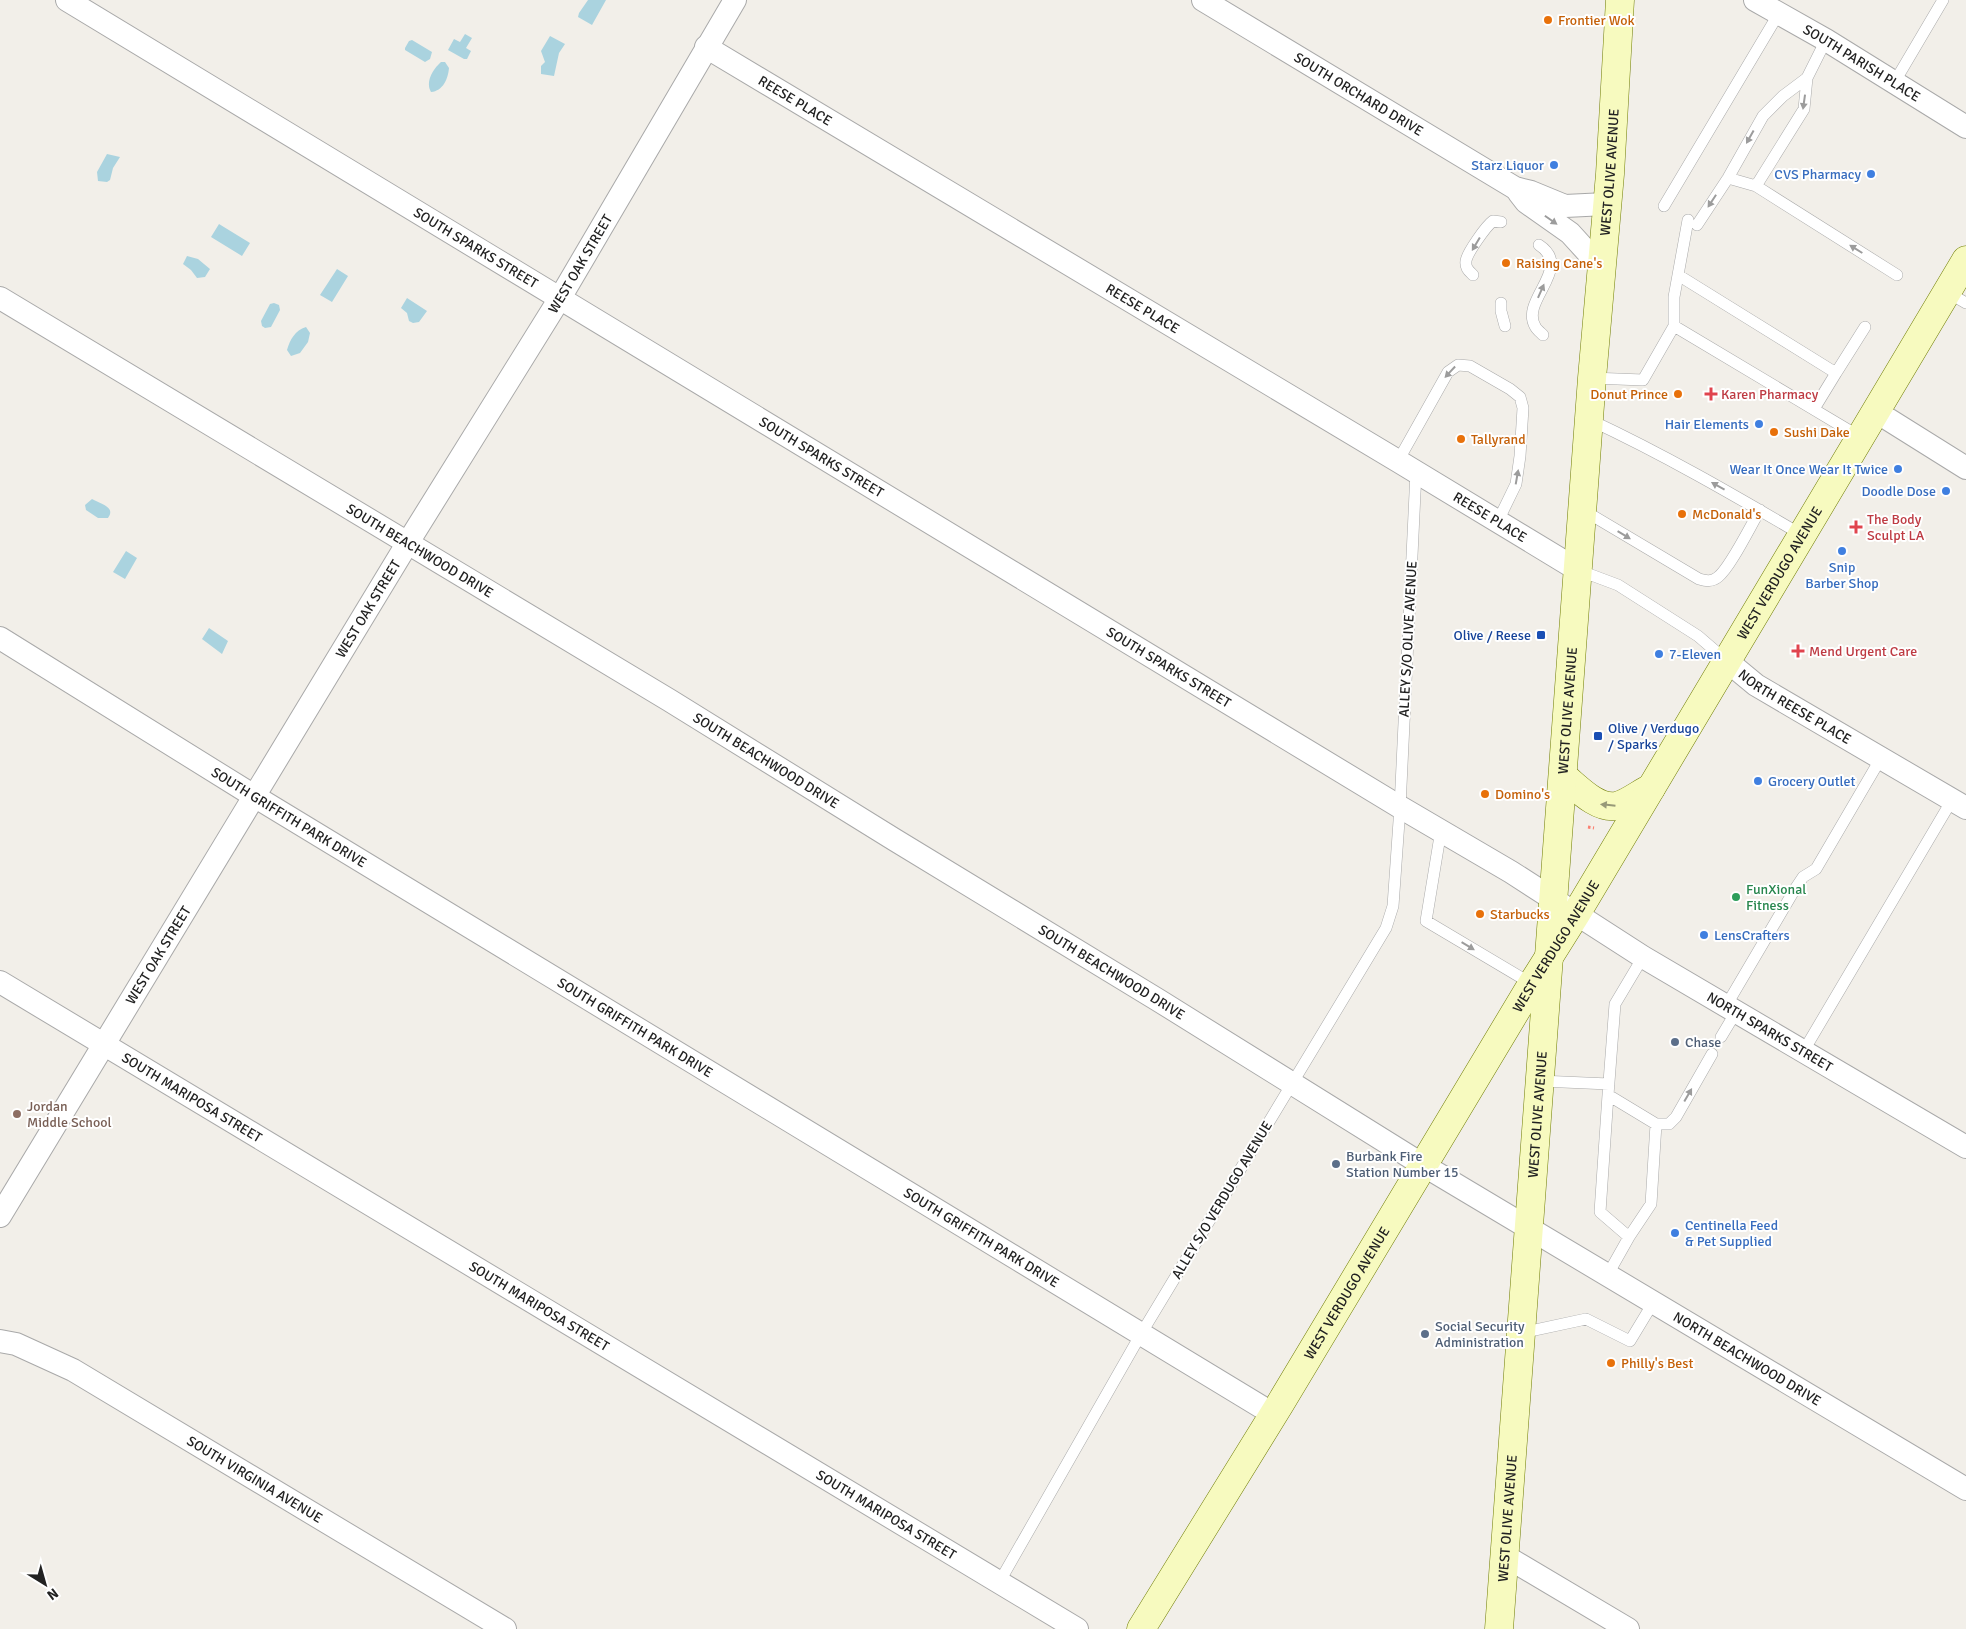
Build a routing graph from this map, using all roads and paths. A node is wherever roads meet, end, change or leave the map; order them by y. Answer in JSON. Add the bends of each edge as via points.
{"nodes":[{"id":1,"x":67,"y":0,"type":"edge"},
{"id":2,"x":735,"y":0,"type":"edge"},
{"id":3,"x":1203,"y":0,"type":"edge"},
{"id":4,"x":1620,"y":0,"type":"edge"},
{"id":5,"x":1943,"y":0,"type":"edge"},
{"id":6,"x":1767,"y":5,"type":"edge"},
{"id":7,"x":1826,"y":40,"type":"junction"},
{"id":8,"x":706,"y":47,"type":"junction"},
{"id":9,"x":1807,"y":78,"type":"junction"},
{"id":10,"x":1894,"y":83,"type":"junction"},
{"id":11,"x":1966,"y":128,"type":"edge"},
{"id":12,"x":1728,"y":178,"type":"junction"},
{"id":13,"x":1756,"y":186,"type":"junction"},
{"id":14,"x":1515,"y":188,"type":"junction"},
{"id":15,"x":1606,"y":204,"type":"junction"},
{"id":16,"x":1664,"y":206,"type":"dead end"},
{"id":17,"x":1502,"y":222,"type":"dead end"},
{"id":18,"x":1539,"y":245,"type":"dead end"},
{"id":19,"x":1966,"y":260,"type":"edge"},
{"id":20,"x":1600,"y":266,"type":"junction"},
{"id":21,"x":1473,"y":275,"type":"dead end"},
{"id":22,"x":1678,"y":275,"type":"junction"},
{"id":23,"x":1897,"y":275,"type":"dead end"},
{"id":24,"x":0,"y":298,"type":"edge"},
{"id":25,"x":560,"y":298,"type":"junction"},
{"id":26,"x":1957,"y":298,"type":"edge"},
{"id":27,"x":1501,"y":303,"type":"dead end"},
{"id":28,"x":1505,"y":326,"type":"dead end"},
{"id":29,"x":1674,"y":326,"type":"junction"},
{"id":30,"x":1865,"y":327,"type":"dead end"},
{"id":31,"x":1543,"y":335,"type":"dead end"},
{"id":32,"x":1836,"y":373,"type":"junction"},
{"id":33,"x":1592,"y":378,"type":"junction"},
{"id":34,"x":1814,"y":409,"type":"junction"},
{"id":35,"x":1874,"y":411,"type":"junction"},
{"id":36,"x":1590,"y":420,"type":"junction"},
{"id":37,"x":1860,"y":437,"type":"junction"},
{"id":38,"x":1407,"y":466,"type":"junction"},
{"id":39,"x":1966,"y":468,"type":"edge"},
{"id":40,"x":1582,"y":510,"type":"junction"},
{"id":41,"x":1760,"y":510,"type":"junction"},
{"id":42,"x":1498,"y":521,"type":"junction"},
{"id":43,"x":1802,"y":535,"type":"junction"},
{"id":44,"x":407,"y":544,"type":"junction"},
{"id":45,"x":1578,"y":570,"type":"junction"},
{"id":46,"x":0,"y":638,"type":"edge"},
{"id":47,"x":1727,"y":661,"type":"junction"},
{"id":48,"x":1881,"y":758,"type":"junction"},
{"id":49,"x":1563,"y":776,"type":"junction"},
{"id":50,"x":1652,"y":787,"type":"junction"},
{"id":51,"x":254,"y":796,"type":"junction"},
{"id":52,"x":1959,"y":804,"type":"edge"},
{"id":53,"x":1400,"y":807,"type":"junction"},
{"id":54,"x":1588,"y":827,"type":"dead end"},
{"id":55,"x":1594,"y":828,"type":"dead end"},
{"id":56,"x":1441,"y":830,"type":"junction"},
{"id":57,"x":1553,"y":898,"type":"junction"},
{"id":58,"x":1576,"y":914,"type":"junction"},
{"id":59,"x":1549,"y":955,"type":"junction"},
{"id":60,"x":1643,"y":957,"type":"junction"},
{"id":61,"x":0,"y":982,"type":"edge"},
{"id":62,"x":1532,"y":984,"type":"junction"},
{"id":63,"x":1731,"y":1009,"type":"junction"},
{"id":64,"x":1721,"y":1037,"type":"dead end"},
{"id":65,"x":103,"y":1044,"type":"junction"},
{"id":66,"x":1803,"y":1052,"type":"junction"},
{"id":67,"x":1712,"y":1054,"type":"dead end"},
{"id":68,"x":1540,"y":1081,"type":"junction"},
{"id":69,"x":1292,"y":1084,"type":"junction"},
{"id":70,"x":1608,"y":1089,"type":"junction"},
{"id":71,"x":1656,"y":1124,"type":"junction"},
{"id":72,"x":1966,"y":1148,"type":"edge"},
{"id":73,"x":1423,"y":1165,"type":"junction"},
{"id":74,"x":0,"y":1216,"type":"edge"},
{"id":75,"x":1529,"y":1228,"type":"junction"},
{"id":76,"x":1629,"y":1237,"type":"junction"},
{"id":77,"x":1607,"y":1276,"type":"junction"},
{"id":78,"x":1652,"y":1303,"type":"junction"},
{"id":79,"x":1521,"y":1333,"type":"junction"},
{"id":80,"x":1141,"y":1334,"type":"junction"},
{"id":81,"x":0,"y":1341,"type":"edge"},
{"id":82,"x":1273,"y":1414,"type":"junction"},
{"id":83,"x":1966,"y":1489,"type":"edge"},
{"id":84,"x":1505,"y":1556,"type":"junction"},
{"id":85,"x":1000,"y":1581,"type":"junction"},
{"id":86,"x":505,"y":1629,"type":"edge"},
{"id":87,"x":1077,"y":1629,"type":"edge"},
{"id":88,"x":1140,"y":1629,"type":"edge"},
{"id":89,"x":1500,"y":1629,"type":"edge"},
{"id":90,"x":1628,"y":1629,"type":"edge"}],
"edges":[{"from":1,"to":25,"type":"street","name":"SOUTH SPARKS STREET"},
{"from":2,"to":8,"type":"street","name":"WEST OAK STREET"},
{"from":3,"to":14,"type":"street","name":"SOUTH ORCHARD DRIVE"},
{"from":4,"to":15,"type":"main road","name":"WEST OLIVE AVENUE"},
{"from":5,"to":10,"type":"lane"},
{"from":6,"to":7,"type":"street","name":"SOUTH PARISH PLACE"},
{"from":6,"to":16,"type":"lane"},
{"from":7,"to":9,"type":"lane"},
{"from":7,"to":10,"type":"street","name":"SOUTH PARISH PLACE"},
{"from":8,"to":25,"type":"street","name":"WEST OAK STREET"},
{"from":8,"to":38,"type":"street","name":"REESE PLACE"},
{"from":9,"to":12,"type":"lane","one_way":true,"via":[[1763,116]]},
{"from":9,"to":13,"type":"lane","one_way":true,"via":[[1804,109]]},
{"from":10,"to":11,"type":"street","name":"SOUTH PARISH PLACE"},
{"from":12,"to":13,"type":"lane"},
{"from":12,"to":22,"type":"lane","one_way":true,"via":[[1692,223]]},
{"from":23,"to":13,"type":"lane","one_way":true},
{"from":14,"to":15,"type":"street","name":"SOUTH ORCHARD DRIVE","via":[[1566,206]]},
{"from":14,"to":20,"type":"street","name":"SOUTH ORCHARD DRIVE","one_way":true,"via":[[1526,202],[1570,233]]},
{"from":15,"to":20,"type":"main road","name":"WEST OLIVE AVENUE"},
{"from":17,"to":21,"type":"lane","one_way":true,"via":[[1493,221],[1486,227],[1466,261],[1467,269]]},
{"from":31,"to":18,"type":"lane","one_way":true,"via":[[1534,326],[1533,313],[1552,267],[1547,250]]},
{"from":19,"to":26,"type":"main road","name":"WEST VERDUGO AVENUE"},
{"from":20,"to":33,"type":"main road","name":"WEST OLIVE AVENUE"},
{"from":22,"to":29,"type":"lane"},
{"from":22,"to":32,"type":"lane"},
{"from":24,"to":44,"type":"street","name":"SOUTH BEACHWOOD DRIVE"},
{"from":25,"to":44,"type":"street","name":"WEST OAK STREET"},
{"from":25,"to":53,"type":"street","name":"SOUTH SPARKS STREET"},
{"from":26,"to":35,"type":"main road","name":"WEST VERDUGO AVENUE"},
{"from":27,"to":28,"type":"lane"},
{"from":29,"to":33,"type":"lane","via":[[1643,380]]},
{"from":29,"to":34,"type":"lane"},
{"from":30,"to":32,"type":"lane"},
{"from":32,"to":34,"type":"lane"},
{"from":33,"to":36,"type":"main road","name":"WEST OLIVE AVENUE"},
{"from":34,"to":37,"type":"lane"},
{"from":35,"to":37,"type":"main road","name":"WEST VERDUGO AVENUE"},
{"from":35,"to":39,"type":"street"},
{"from":36,"to":40,"type":"main road","name":"WEST OLIVE AVENUE"},
{"from":41,"to":36,"type":"lane","one_way":true,"via":[[1641,444]]},
{"from":37,"to":43,"type":"main road","name":"WEST VERDUGO AVENUE"},
{"from":38,"to":42,"type":"street","name":"REESE PLACE"},
{"from":42,"to":38,"type":"lane","one_way":true,"via":[[1516,484],[1520,456],[1523,408],[1520,396],[1510,389],[1470,366],[1458,365],[1448,372]]},
{"from":38,"to":53,"type":"lane","name":"ALLEY S/O OLIVE AVENUE"},
{"from":40,"to":41,"type":"lane","one_way":true,"via":[[1699,579],[1709,581],[1718,577],[1727,566]]},
{"from":40,"to":45,"type":"main road","name":"WEST OLIVE AVENUE"},
{"from":41,"to":43,"type":"lane"},
{"from":42,"to":45,"type":"street","name":"REESE PLACE"},
{"from":43,"to":47,"type":"main road","name":"WEST VERDUGO AVENUE"},
{"from":44,"to":51,"type":"street","name":"WEST OAK STREET"},
{"from":44,"to":69,"type":"street","name":"SOUTH BEACHWOOD DRIVE","via":[[661,695]]},
{"from":45,"to":47,"type":"lane","name":"NORTH REESE PLACE","via":[[1618,585],[1698,636]]},
{"from":45,"to":49,"type":"main road","name":"WEST OLIVE AVENUE"},
{"from":46,"to":51,"type":"street","name":"SOUTH GRIFFITH PARK DRIVE"},
{"from":47,"to":48,"type":"street","name":"NORTH REESE PLACE","via":[[1756,685]]},
{"from":47,"to":50,"type":"main road","name":"WEST VERDUGO AVENUE"},
{"from":48,"to":52,"type":"street","name":"NORTH REESE PLACE"},
{"from":48,"to":63,"type":"lane","via":[[1816,869],[1803,878],[1796,889]]},
{"from":50,"to":49,"type":"main road","one_way":true,"via":[[1617,806],[1605,806]]},
{"from":49,"to":57,"type":"main road","name":"WEST OLIVE AVENUE"},
{"from":50,"to":58,"type":"main road","name":"WEST VERDUGO AVENUE"},
{"from":51,"to":65,"type":"street","name":"WEST OAK STREET"},
{"from":51,"to":80,"type":"street","name":"SOUTH GRIFFITH PARK DRIVE"},
{"from":52,"to":66,"type":"lane"},
{"from":53,"to":56,"type":"street","name":"SOUTH SPARKS STREET"},
{"from":53,"to":69,"type":"lane","name":"ALLEY S/O VERDUGO AVENUE","via":[[1393,906],[1386,928]]},
{"from":54,"to":55,"type":"path"},
{"from":56,"to":57,"type":"street","name":"SOUTH SPARKS STREET"},
{"from":56,"to":62,"type":"lane","one_way":true,"via":[[1426,921]]},
{"from":57,"to":58,"type":"street","name":"SOUTH SPARKS STREET"},
{"from":57,"to":59,"type":"main road","name":"WEST OLIVE AVENUE"},
{"from":58,"to":59,"type":"main road","name":"WEST VERDUGO AVENUE"},
{"from":58,"to":60,"type":"street","name":"NORTH SPARKS STREET"},
{"from":59,"to":62,"type":"main road","name":"WEST VERDUGO AVENUE"},
{"from":59,"to":68,"type":"main road","name":"WEST OLIVE AVENUE"},
{"from":60,"to":63,"type":"street","name":"NORTH SPARKS STREET"},
{"from":60,"to":70,"type":"lane","via":[[1615,1004]]},
{"from":61,"to":65,"type":"street","name":"SOUTH MARIPOSA STREET"},
{"from":62,"to":73,"type":"main road","name":"WEST VERDUGO AVENUE"},
{"from":63,"to":64,"type":"lane"},
{"from":63,"to":66,"type":"street","name":"NORTH SPARKS STREET"},
{"from":65,"to":74,"type":"street","name":"WEST OAK STREET"},
{"from":65,"to":85,"type":"street","name":"SOUTH MARIPOSA STREET"},
{"from":66,"to":72,"type":"street","name":"NORTH SPARKS STREET"},
{"from":71,"to":67,"type":"lane","one_way":true,"via":[[1669,1124],[1676,1117]]},
{"from":68,"to":70,"type":"lane"},
{"from":68,"to":75,"type":"main road","name":"WEST OLIVE AVENUE"},
{"from":69,"to":73,"type":"street","name":"SOUTH BEACHWOOD DRIVE"},
{"from":69,"to":80,"type":"lane","name":"ALLEY S/O VERDUGO AVENUE"},
{"from":70,"to":71,"type":"lane"},
{"from":70,"to":76,"type":"lane","via":[[1600,1212]]},
{"from":71,"to":76,"type":"lane","via":[[1651,1204]]},
{"from":73,"to":75,"type":"street","name":"SOUTH BEACHWOOD DRIVE"},
{"from":73,"to":82,"type":"main road","name":"WEST VERDUGO AVENUE"},
{"from":75,"to":77,"type":"street","name":"NORTH BEACHWOOD DRIVE"},
{"from":75,"to":79,"type":"main road","name":"WEST OLIVE AVENUE"},
{"from":76,"to":77,"type":"lane"},
{"from":77,"to":78,"type":"street","name":"NORTH BEACHWOOD DRIVE"},
{"from":78,"to":79,"type":"lane","via":[[1630,1341],[1586,1319]]},
{"from":78,"to":83,"type":"street","name":"NORTH BEACHWOOD DRIVE"},
{"from":79,"to":84,"type":"main road","name":"WEST OLIVE AVENUE"},
{"from":80,"to":82,"type":"street","name":"SOUTH GRIFFITH PARK DRIVE"},
{"from":80,"to":85,"type":"lane","name":"ALLEY S/O VERDUGO AVENUE"},
{"from":81,"to":86,"type":"street","name":"SOUTH VIRGINIA AVENUE","via":[[16,1344],[73,1370]]},
{"from":82,"to":88,"type":"main road","name":"WEST VERDUGO AVENUE"},
{"from":84,"to":89,"type":"main road","name":"WEST OLIVE AVENUE"},
{"from":84,"to":90,"type":"street"},
{"from":85,"to":87,"type":"street","name":"SOUTH MARIPOSA STREET"}]}
